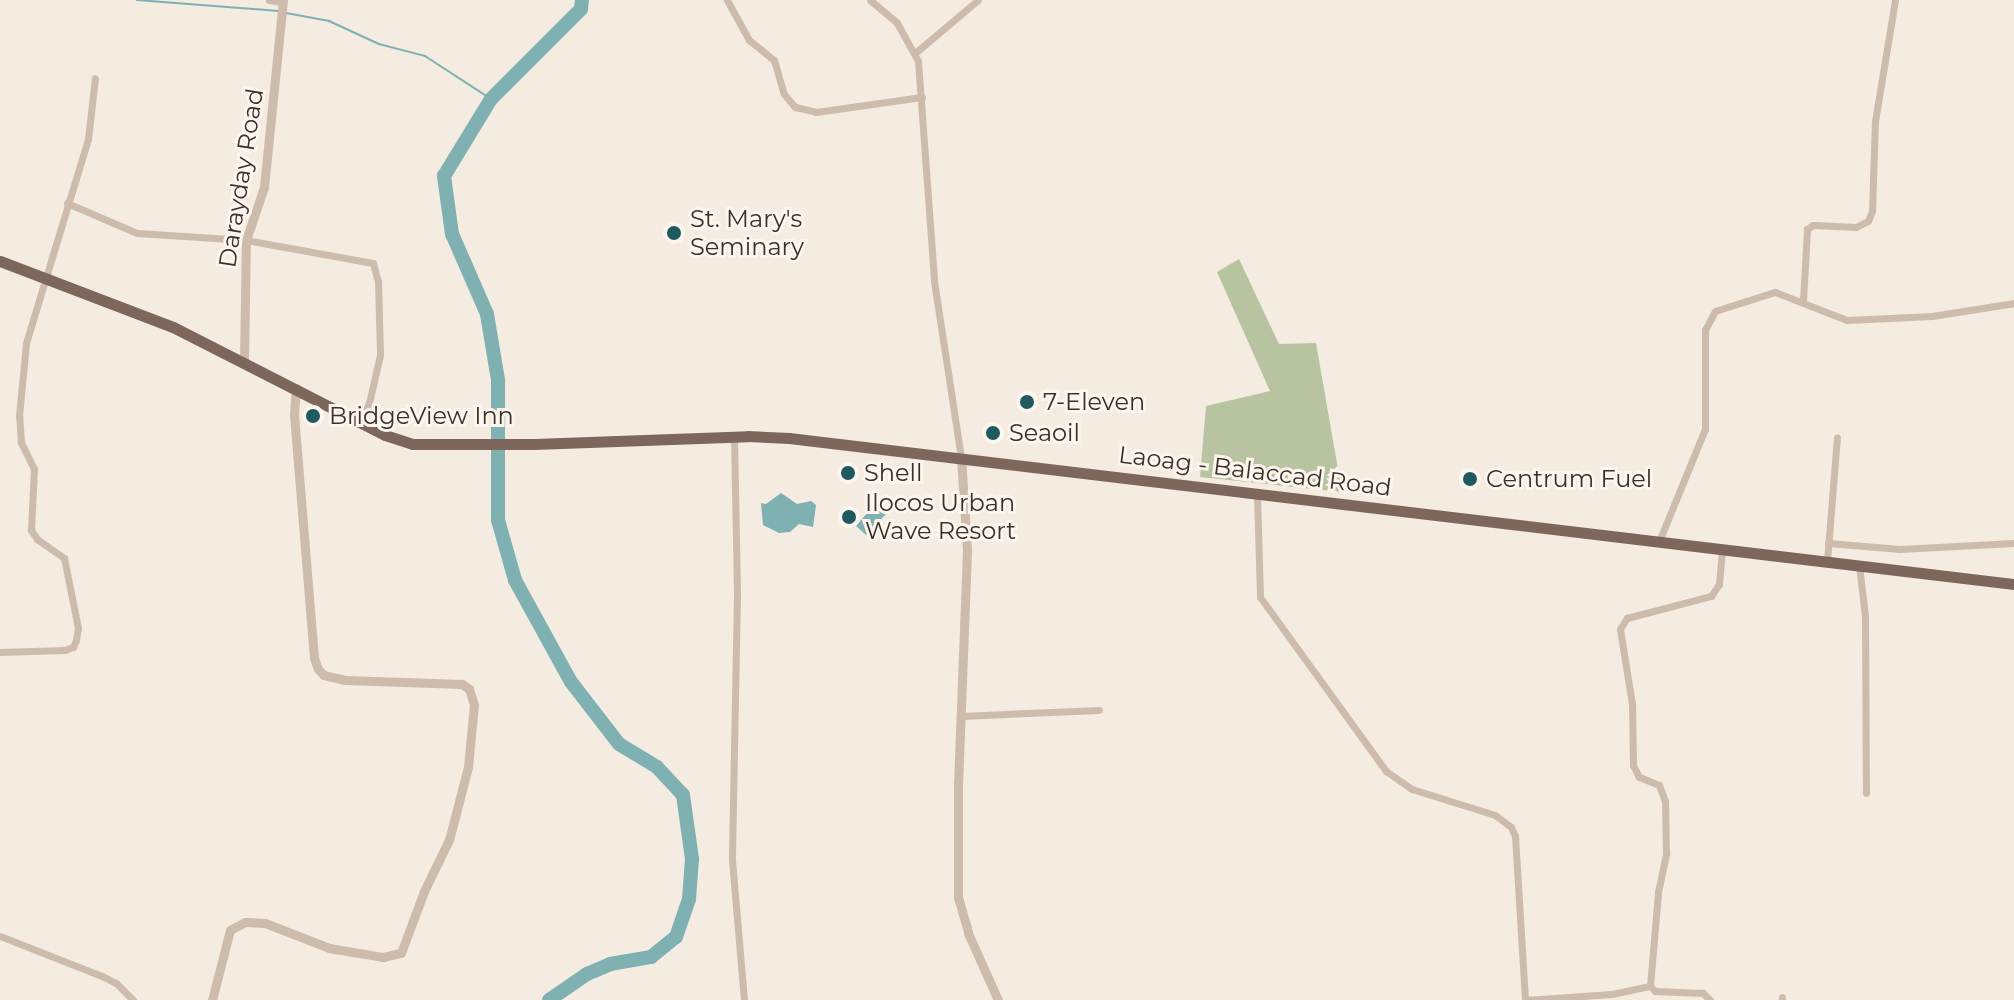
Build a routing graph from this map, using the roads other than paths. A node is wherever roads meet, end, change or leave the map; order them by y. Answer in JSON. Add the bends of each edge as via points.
{"nodes":[{"id":1,"x":269,"y":0,"type":"edge"},
{"id":2,"x":727,"y":0,"type":"edge"},
{"id":3,"x":870,"y":0,"type":"edge"},
{"id":4,"x":978,"y":0,"type":"edge"},
{"id":5,"x":1895,"y":0,"type":"edge"},
{"id":6,"x":282,"y":3,"type":"edge"},
{"id":7,"x":915,"y":53,"type":"junction"},
{"id":8,"x":95,"y":78,"type":"dead end"},
{"id":9,"x":922,"y":97,"type":"junction"},
{"id":10,"x":67,"y":203,"type":"junction"},
{"id":11,"x":246,"y":240,"type":"junction"},
{"id":12,"x":0,"y":261,"type":"edge"},
{"id":13,"x":45,"y":278,"type":"junction"},
{"id":14,"x":1803,"y":301,"type":"junction"},
{"id":15,"x":2014,"y":303,"type":"edge"},
{"id":16,"x":244,"y":362,"type":"junction"},
{"id":17,"x":296,"y":388,"type":"junction"},
{"id":18,"x":359,"y":421,"type":"junction"},
{"id":19,"x":734,"y":436,"type":"junction"},
{"id":20,"x":1837,"y":437,"type":"dead end"},
{"id":21,"x":961,"y":457,"type":"junction"},
{"id":22,"x":1257,"y":495,"type":"junction"},
{"id":23,"x":1660,"y":539,"type":"junction"},
{"id":24,"x":1828,"y":543,"type":"junction"},
{"id":25,"x":2014,"y":543,"type":"edge"},
{"id":26,"x":1722,"y":548,"type":"junction"},
{"id":27,"x":1827,"y":561,"type":"junction"},
{"id":28,"x":1859,"y":565,"type":"junction"},
{"id":29,"x":2014,"y":584,"type":"edge"},
{"id":30,"x":0,"y":652,"type":"edge"},
{"id":31,"x":1099,"y":710,"type":"dead end"},
{"id":32,"x":961,"y":716,"type":"junction"},
{"id":33,"x":1866,"y":793,"type":"dead end"},
{"id":34,"x":0,"y":936,"type":"edge"},
{"id":35,"x":1650,"y":986,"type":"junction"},
{"id":36,"x":133,"y":1000,"type":"edge"},
{"id":37,"x":212,"y":1000,"type":"edge"},
{"id":38,"x":744,"y":1000,"type":"edge"},
{"id":39,"x":998,"y":1000,"type":"edge"},
{"id":40,"x":1710,"y":1000,"type":"edge"}],
"edges":[{"from":1,"to":6,"type":"street"},
{"from":2,"to":9,"type":"street","via":[[745,35],[774,60],[784,94],[795,107],[816,112]]},
{"from":3,"to":7,"type":"street","via":[[897,23]]},
{"from":4,"to":7,"type":"street"},
{"from":5,"to":14,"type":"street","via":[[1875,121],[1872,211],[1868,221],[1856,227],[1807,229]]},
{"from":6,"to":11,"type":"street","name":"Darayday Road","via":[[264,187]]},
{"from":7,"to":9,"type":"street"},
{"from":8,"to":10,"type":"street","via":[[88,139]]},
{"from":9,"to":21,"type":"street","via":[[934,281]]},
{"from":10,"to":11,"type":"street","via":[[137,233]]},
{"from":10,"to":13,"type":"street"},
{"from":11,"to":16,"type":"street","name":"Darayday Road"},
{"from":11,"to":18,"type":"street","via":[[361,259],[375,266],[380,355],[369,403]]},
{"from":12,"to":13,"type":"main road","name":"Laoag - Balaccad Road"},
{"from":13,"to":16,"type":"main road","name":"Laoag - Balaccad Road","via":[[143,314]]},
{"from":13,"to":30,"type":"street","via":[[26,343],[19,430],[34,469],[31,530],[64,558],[78,628],[69,649]]},
{"from":14,"to":15,"type":"street","via":[[1847,320],[1932,316]]},
{"from":14,"to":23,"type":"street","via":[[1768,293],[1724,306],[1709,317],[1705,429]]},
{"from":16,"to":17,"type":"main road","name":"Laoag - Balaccad Road"},
{"from":17,"to":18,"type":"main road","name":"Laoag - Balaccad Road"},
{"from":17,"to":37,"type":"street","via":[[294,427],[318,669],[345,680],[462,684],[474,705],[468,767],[449,840],[401,953],[383,957],[329,948],[265,923],[245,922],[230,930]]},
{"from":18,"to":19,"type":"main road","name":"Laoag - Balaccad Road","via":[[400,441],[449,446]]},
{"from":19,"to":21,"type":"main road","name":"Laoag - Balaccad Road"},
{"from":19,"to":38,"type":"street","via":[[732,860]]},
{"from":20,"to":24,"type":"street"},
{"from":21,"to":22,"type":"main road","name":"Laoag - Balaccad Road"},
{"from":21,"to":32,"type":"street","via":[[967,551]]},
{"from":22,"to":23,"type":"main road","name":"Laoag - Balaccad Road"},
{"from":22,"to":35,"type":"street","via":[[1260,597],[1386,771],[1412,789],[1495,815],[1511,827],[1525,1000]]},
{"from":23,"to":26,"type":"main road","name":"Laoag - Balaccad Road"},
{"from":24,"to":25,"type":"street","via":[[1916,549]]},
{"from":24,"to":27,"type":"street"},
{"from":26,"to":27,"type":"main road","name":"Laoag - Balaccad Road"},
{"from":26,"to":35,"type":"street","via":[[1719,584],[1711,596],[1627,618],[1620,629],[1632,704],[1633,765],[1639,777],[1659,785],[1665,801],[1666,853]]},
{"from":27,"to":28,"type":"main road","name":"Laoag - Balaccad Road"},
{"from":28,"to":29,"type":"main road","name":"Laoag - Balaccad Road"},
{"from":28,"to":33,"type":"street","via":[[1865,616]]},
{"from":31,"to":32,"type":"street"},
{"from":32,"to":39,"type":"street","via":[[958,897]]},
{"from":34,"to":36,"type":"street","via":[[102,976]]},
{"from":35,"to":40,"type":"street","via":[[1655,991],[1703,993]]}]}
